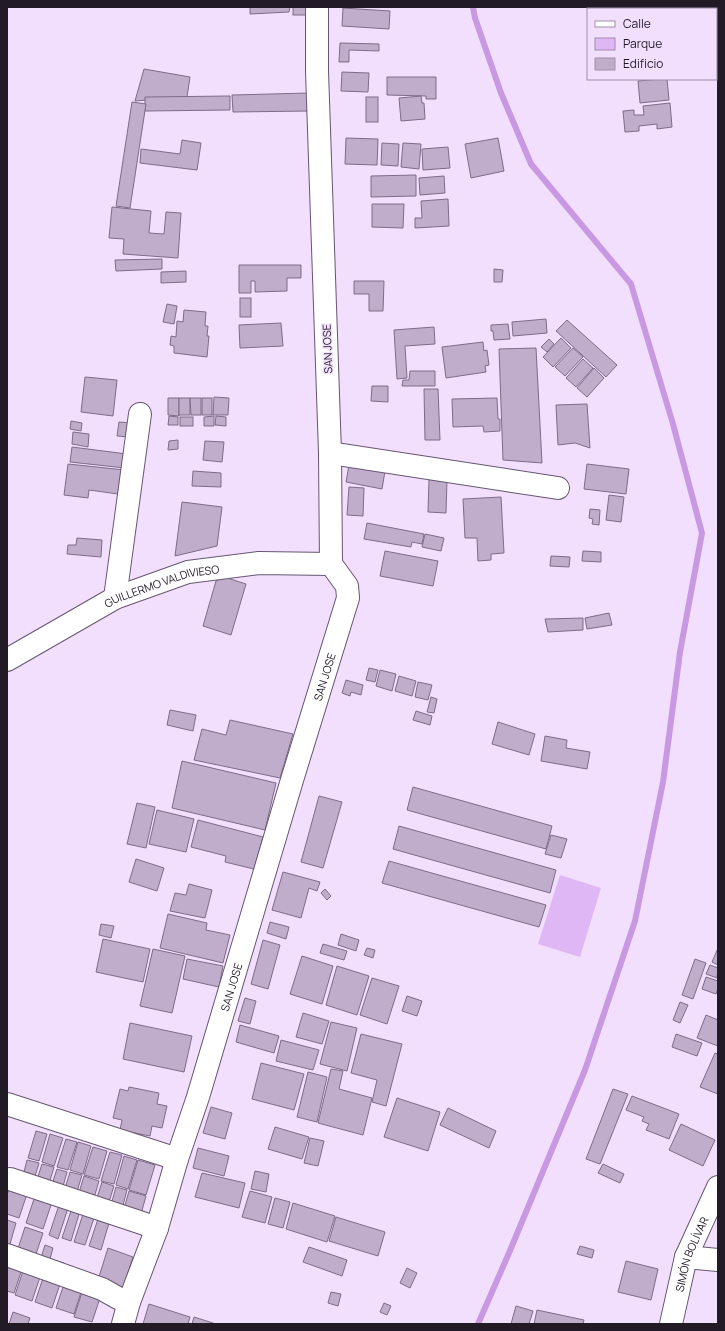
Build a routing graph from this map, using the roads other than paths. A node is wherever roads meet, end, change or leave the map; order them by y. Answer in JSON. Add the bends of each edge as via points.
{"nodes":[{"id":1,"x":317,"y":7,"type":"edge"},
{"id":2,"x":140,"y":414,"type":"dead end"},
{"id":3,"x":330,"y":452,"type":"junction"},
{"id":4,"x":558,"y":488,"type":"dead end"},
{"id":5,"x":331,"y":564,"type":"junction"},
{"id":6,"x":115,"y":598,"type":"junction"},
{"id":7,"x":7,"y":660,"type":"edge"},
{"id":8,"x":7,"y":1104,"type":"edge"},
{"id":9,"x":177,"y":1159,"type":"junction"},
{"id":10,"x":10,"y":1180,"type":"dead end"},
{"id":11,"x":718,"y":1187,"type":"edge"},
{"id":12,"x":157,"y":1228,"type":"junction"},
{"id":13,"x":7,"y":1255,"type":"edge"},
{"id":14,"x":686,"y":1256,"type":"junction"},
{"id":15,"x":718,"y":1260,"type":"edge"},
{"id":16,"x":129,"y":1302,"type":"junction"},
{"id":17,"x":122,"y":1324,"type":"edge"},
{"id":18,"x":671,"y":1324,"type":"edge"}],
"edges":[{"from":1,"to":3,"type":"street","name":"SAN JOSE"},
{"from":2,"to":6,"type":"street"},
{"from":3,"to":4,"type":"street"},
{"from":3,"to":5,"type":"street","name":"SAN JOSE"},
{"from":5,"to":6,"type":"street","name":"GUILLERMO VALDIVIESO","via":[[259,563],[188,572]]},
{"from":5,"to":9,"type":"street","name":"SAN JOSE","via":[[347,586],[348,598],[205,1076]]},
{"from":6,"to":7,"type":"street","name":"GUILLERMO VALDIVIESO"},
{"from":8,"to":9,"type":"street"},
{"from":9,"to":12,"type":"street","name":"SAN JOSE"},
{"from":10,"to":12,"type":"street"},
{"from":11,"to":14,"type":"street","name":"SIMÓN BOLÍVAR"},
{"from":12,"to":16,"type":"street","name":"SAN JOSE"},
{"from":13,"to":16,"type":"street","via":[[102,1289]]},
{"from":14,"to":15,"type":"street"},
{"from":14,"to":18,"type":"street","name":"SIMÓN BOLÍVAR"},
{"from":16,"to":17,"type":"street","name":"SAN JOSE"}]}
